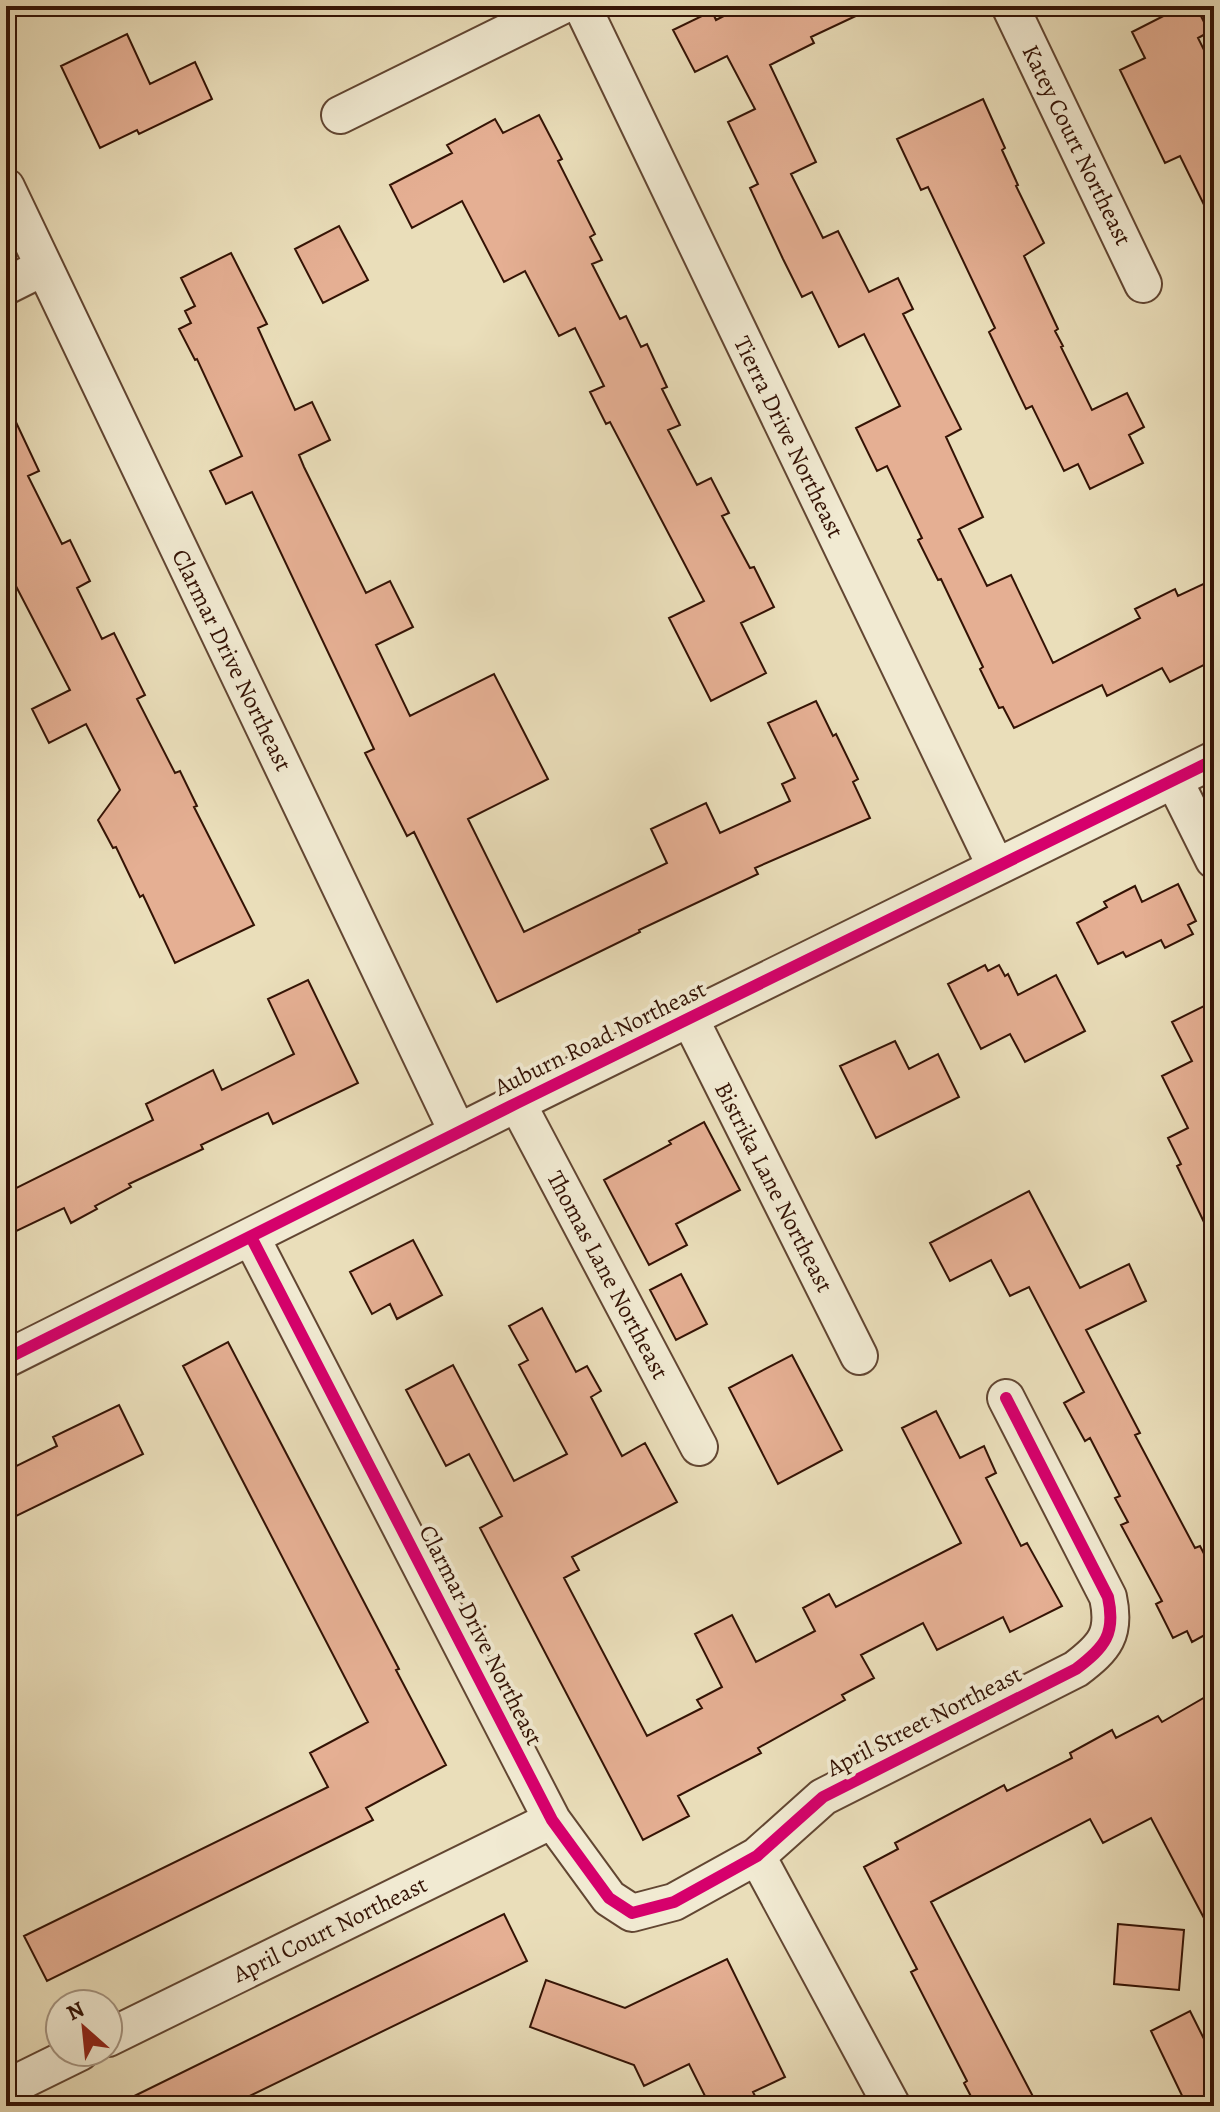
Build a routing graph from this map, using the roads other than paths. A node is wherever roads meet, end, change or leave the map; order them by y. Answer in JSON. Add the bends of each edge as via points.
{"nodes":[{"id":1,"x":561,"y":6,"type":"edge"},
{"id":2,"x":582,"y":6,"type":"edge"},
{"id":3,"x":1010,"y":6,"type":"edge"},
{"id":4,"x":340,"y":115,"type":"dead end"},
{"id":5,"x":6,"y":187,"type":"edge"},
{"id":6,"x":44,"y":267,"type":"junction"},
{"id":7,"x":1143,"y":284,"type":"dead end"},
{"id":8,"x":6,"y":286,"type":"edge"},
{"id":9,"x":1214,"y":760,"type":"edge"},
{"id":10,"x":1174,"y":780,"type":"junction"},
{"id":11,"x":1214,"y":860,"type":"edge"},
{"id":12,"x":996,"y":867,"type":"junction"},
{"id":13,"x":690,"y":1019,"type":"junction"},
{"id":14,"x":517,"y":1103,"type":"junction"},
{"id":15,"x":458,"y":1133,"type":"junction"},
{"id":16,"x":251,"y":1237,"type":"junction"},
{"id":17,"x":859,"y":1356,"type":"dead end"},
{"id":18,"x":6,"y":1359,"type":"edge"},
{"id":19,"x":1006,"y":1398,"type":"dead end"},
{"id":20,"x":699,"y":1447,"type":"dead end"},
{"id":21,"x":552,"y":1820,"type":"junction"},
{"id":22,"x":757,"y":1856,"type":"junction"},
{"id":23,"x":124,"y":2030,"type":"edge"},
{"id":24,"x":47,"y":2068,"type":"edge"},
{"id":25,"x":21,"y":2081,"type":"dead end"},
{"id":26,"x":892,"y":2106,"type":"edge"}],
"edges":[{"from":1,"to":4,"type":"street"},
{"from":2,"to":12,"type":"street","name":"Tierra Drive Northeast"},
{"from":3,"to":7,"type":"street","name":"Katey Court Northeast"},
{"from":5,"to":6,"type":"street","name":"Clarmar Drive Northeast"},
{"from":6,"to":8,"type":"street"},
{"from":6,"to":15,"type":"street","name":"Clarmar Drive Northeast"},
{"from":9,"to":10,"type":"street","name":"Auburn Road Northeast"},
{"from":10,"to":11,"type":"street"},
{"from":10,"to":12,"type":"street","name":"Auburn Road Northeast"},
{"from":12,"to":13,"type":"street","name":"Auburn Road Northeast"},
{"from":13,"to":14,"type":"street","name":"Auburn Road Northeast"},
{"from":13,"to":17,"type":"street","name":"Bistrika Lane Northeast"},
{"from":14,"to":15,"type":"street","name":"Auburn Road Northeast"},
{"from":14,"to":20,"type":"street","name":"Thomas Lane Northeast"},
{"from":15,"to":16,"type":"street","name":"Auburn Road Northeast"},
{"from":16,"to":18,"type":"street","name":"Auburn Road Northeast"},
{"from":16,"to":21,"type":"street","name":"Clarmar Drive Northeast"},
{"from":19,"to":22,"type":"street","name":"April Street Northeast","via":[[1108,1597],[1110,1630],[1100,1651],[1076,1669],[823,1797]]},
{"from":21,"to":22,"type":"street","name":"Clarmar Drive Northeast","via":[[609,1898],[632,1913],[674,1902]]},
{"from":21,"to":23,"type":"street","name":"April Court Northeast"},
{"from":22,"to":26,"type":"street"},
{"from":24,"to":25,"type":"street"}]}
